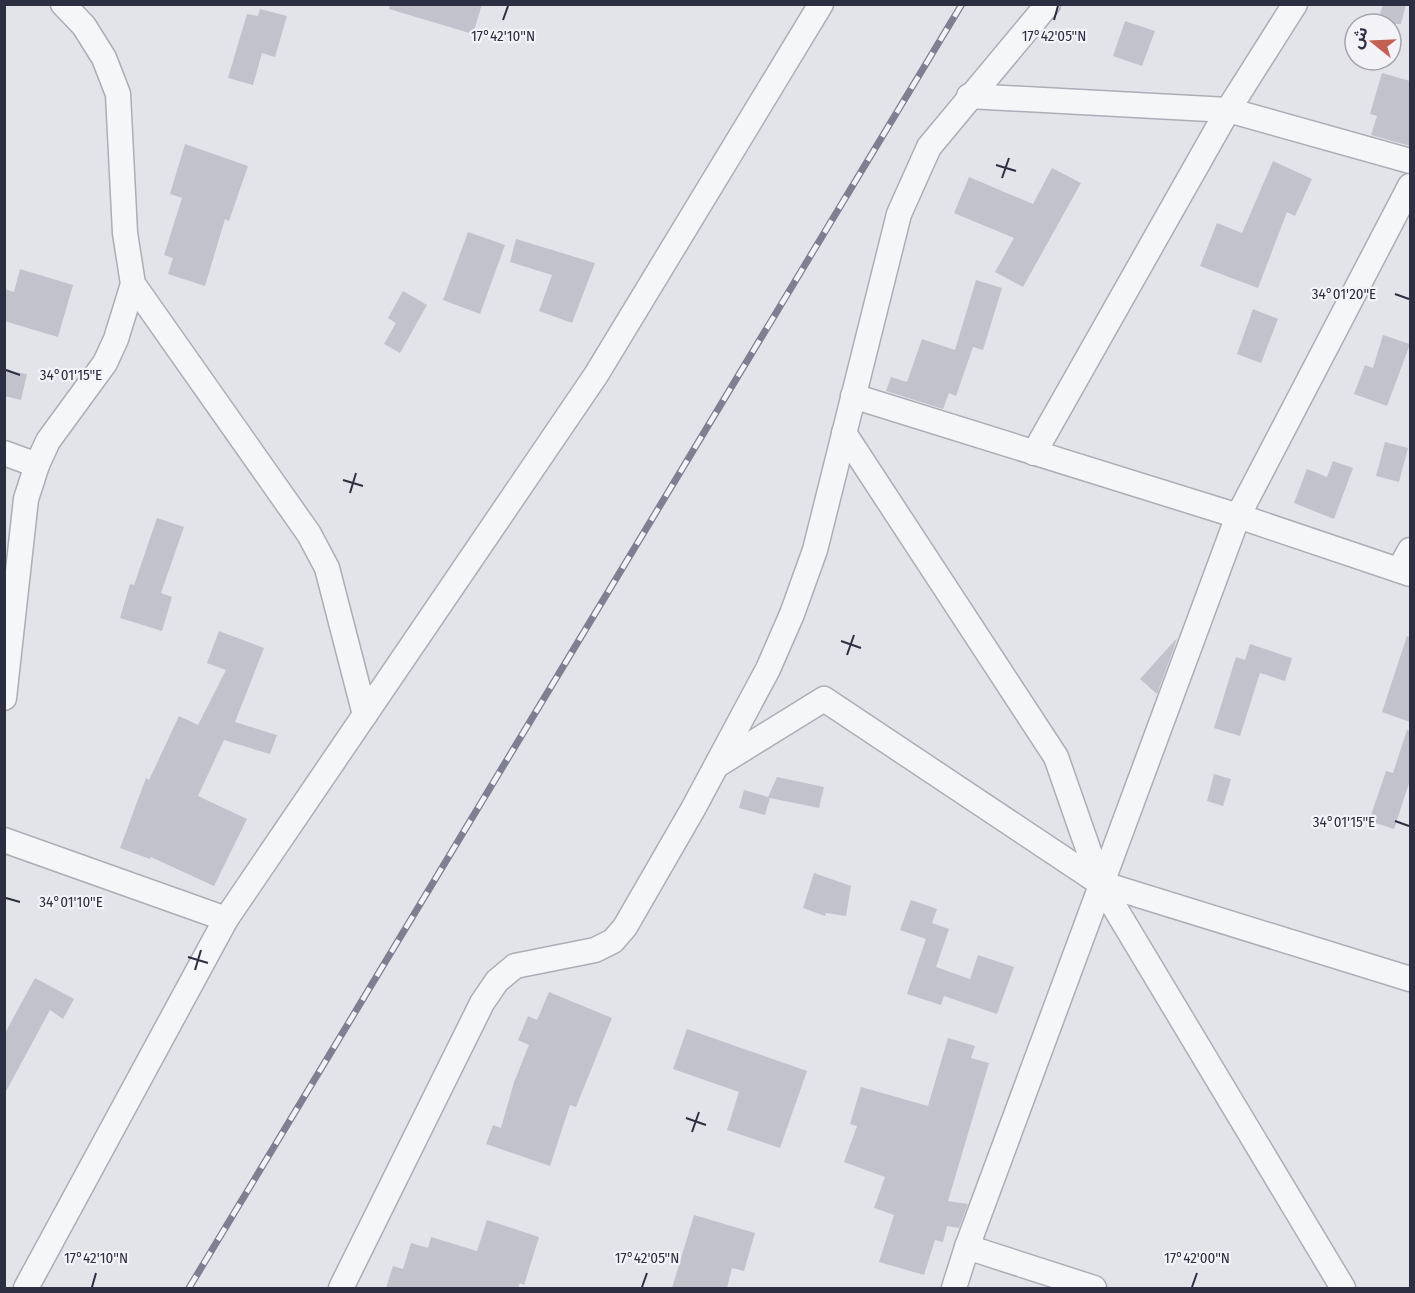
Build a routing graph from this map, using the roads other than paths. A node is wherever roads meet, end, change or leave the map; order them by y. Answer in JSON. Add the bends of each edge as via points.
{"nodes":[{"id":1,"x":63,"y":4,"type":"edge"},
{"id":2,"x":1048,"y":4,"type":"edge"},
{"id":3,"x":1295,"y":4,"type":"edge"},
{"id":4,"x":817,"y":7,"type":"edge"},
{"id":5,"x":969,"y":96,"type":"junction"},
{"id":6,"x":1228,"y":110,"type":"junction"},
{"id":7,"x":1410,"y":161,"type":"edge"},
{"id":8,"x":1410,"y":186,"type":"edge"},
{"id":9,"x":133,"y":284,"type":"junction"},
{"id":10,"x":853,"y":396,"type":"junction"},
{"id":11,"x":843,"y":433,"type":"junction"},
{"id":12,"x":4,"y":453,"type":"edge"},
{"id":13,"x":1034,"y":453,"type":"junction"},
{"id":14,"x":37,"y":465,"type":"junction"},
{"id":15,"x":1238,"y":516,"type":"junction"},
{"id":16,"x":1406,"y":565,"type":"edge"},
{"id":17,"x":4,"y":698,"type":"edge"},
{"id":18,"x":365,"y":716,"type":"junction"},
{"id":19,"x":716,"y":766,"type":"junction"},
{"id":20,"x":4,"y":840,"type":"edge"},
{"id":21,"x":1100,"y":884,"type":"junction"},
{"id":22,"x":226,"y":919,"type":"junction"},
{"id":23,"x":1410,"y":979,"type":"edge"},
{"id":24,"x":967,"y":1247,"type":"junction"},
{"id":25,"x":26,"y":1288,"type":"edge"},
{"id":26,"x":341,"y":1288,"type":"edge"},
{"id":27,"x":954,"y":1288,"type":"edge"},
{"id":28,"x":1094,"y":1288,"type":"edge"},
{"id":29,"x":1342,"y":1288,"type":"edge"}],
"edges":[{"from":1,"to":9,"type":"street","via":[[84,26],[105,58],[118,94],[124,233]]},
{"from":2,"to":5,"type":"street"},
{"from":3,"to":6,"type":"street"},
{"from":4,"to":18,"type":"street","via":[[596,375]]},
{"from":5,"to":6,"type":"street"},
{"from":5,"to":10,"type":"street","via":[[929,147],[899,214]]},
{"from":6,"to":7,"type":"street"},
{"from":6,"to":13,"type":"street"},
{"from":8,"to":15,"type":"street"},
{"from":9,"to":14,"type":"street","via":[[105,363],[48,441]]},
{"from":9,"to":18,"type":"street","via":[[309,534],[327,568]]},
{"from":10,"to":11,"type":"street"},
{"from":10,"to":13,"type":"street"},
{"from":11,"to":19,"type":"street","via":[[815,550],[792,614],[768,669]]},
{"from":11,"to":21,"type":"street","via":[[1056,757]]},
{"from":12,"to":14,"type":"street"},
{"from":13,"to":15,"type":"street"},
{"from":14,"to":17,"type":"street","via":[[26,500]]},
{"from":15,"to":16,"type":"street"},
{"from":15,"to":21,"type":"street"},
{"from":18,"to":22,"type":"street"},
{"from":19,"to":21,"type":"street","via":[[824,699]]},
{"from":19,"to":26,"type":"street","via":[[613,942],[595,950],[515,966],[497,981],[482,1002]]},
{"from":20,"to":22,"type":"street"},
{"from":21,"to":23,"type":"street"},
{"from":21,"to":24,"type":"street"},
{"from":21,"to":29,"type":"street"},
{"from":22,"to":25,"type":"street"},
{"from":24,"to":27,"type":"street"},
{"from":24,"to":28,"type":"street"}]}
